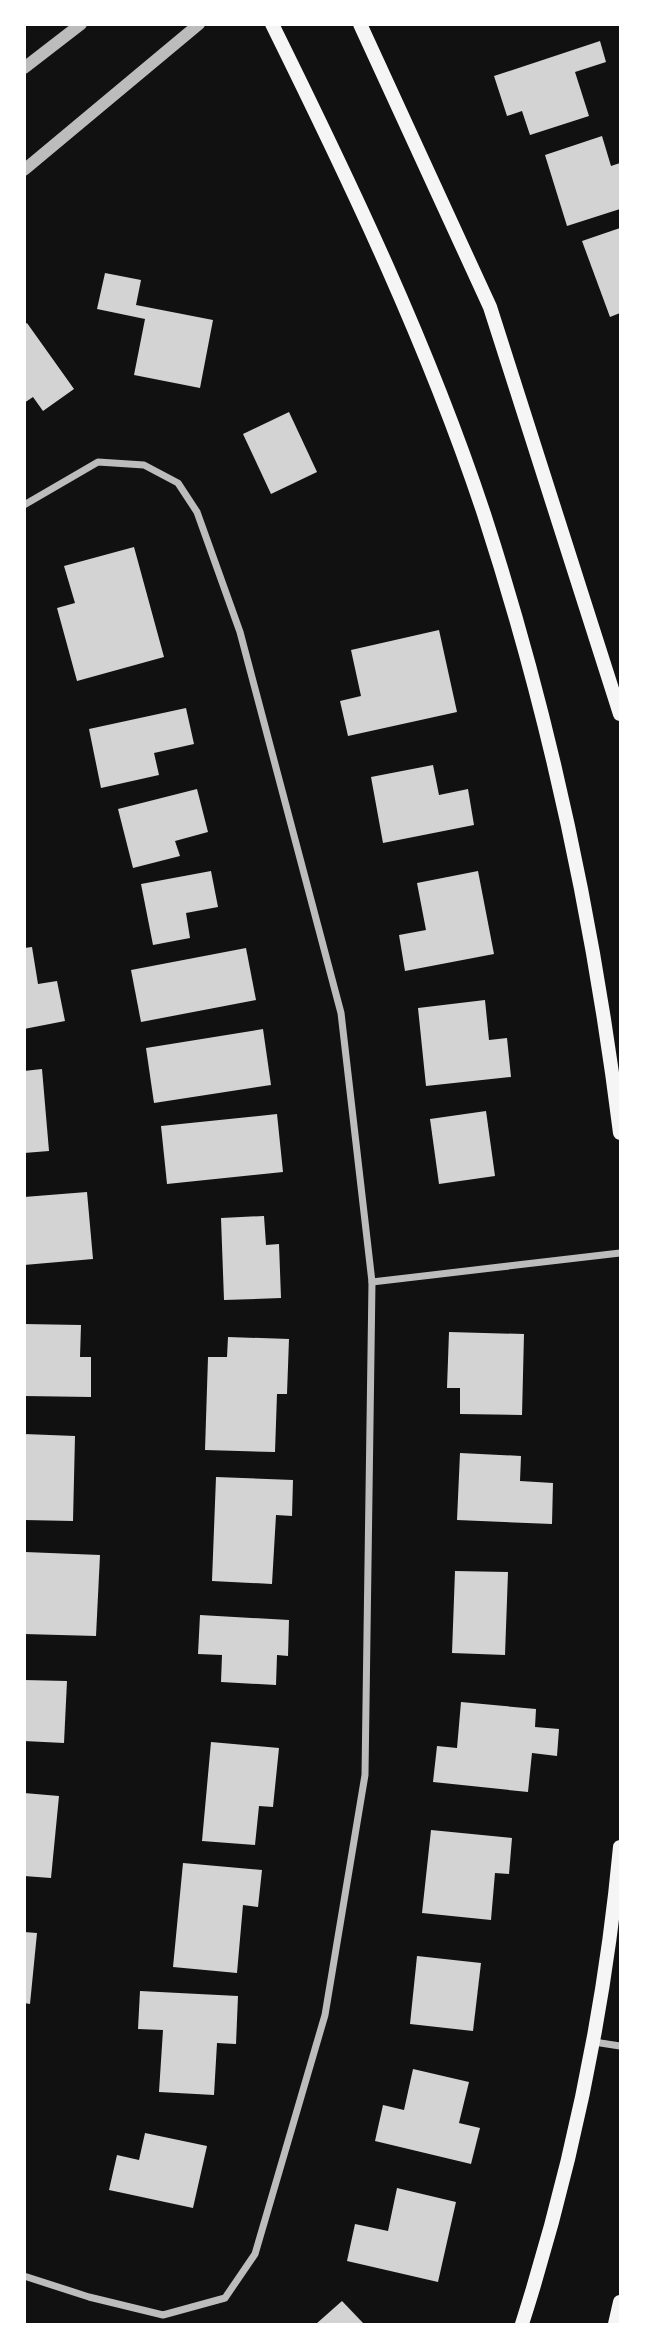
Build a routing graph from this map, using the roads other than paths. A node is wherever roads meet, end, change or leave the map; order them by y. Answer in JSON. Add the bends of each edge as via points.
{"nodes":[{"id":1,"x":81,"y":24,"type":"edge"},
{"id":2,"x":200,"y":24,"type":"edge"},
{"id":3,"x":272,"y":24,"type":"edge"},
{"id":4,"x":360,"y":24,"type":"edge"},
{"id":5,"x":24,"y":68,"type":"edge"},
{"id":6,"x":24,"y":170,"type":"edge"},
{"id":7,"x":24,"y":505,"type":"edge"},
{"id":8,"x":621,"y":714,"type":"edge"},
{"id":9,"x":621,"y":1133,"type":"edge"},
{"id":10,"x":621,"y":1253,"type":"edge"},
{"id":11,"x":372,"y":1282,"type":"junction"},
{"id":12,"x":621,"y":1847,"type":"edge"},
{"id":13,"x":594,"y":2042,"type":"junction"},
{"id":14,"x":621,"y":2046,"type":"edge"},
{"id":15,"x":24,"y":2276,"type":"edge"},
{"id":16,"x":621,"y":2302,"type":"edge"},
{"id":17,"x":522,"y":2325,"type":"edge"},
{"id":18,"x":615,"y":2325,"type":"edge"}],
"edges":[{"from":1,"to":5,"type":"street"},
{"from":2,"to":6,"type":"street"},
{"from":3,"to":9,"type":"main road","via":[[388,266],[484,514],[575,856]]},
{"from":4,"to":8,"type":"main road","via":[[490,307]]},
{"from":7,"to":11,"type":"street","via":[[98,462],[144,465],[178,483],[197,512],[240,632],[341,1013]]},
{"from":10,"to":11,"type":"street"},
{"from":11,"to":15,"type":"street","via":[[365,1774],[325,2015],[256,2253],[225,2298],[163,2315]]},
{"from":12,"to":13,"type":"main road"},
{"from":13,"to":14,"type":"street"},
{"from":13,"to":17,"type":"main road","via":[[573,2140]]},
{"from":16,"to":18,"type":"main road"}]}
